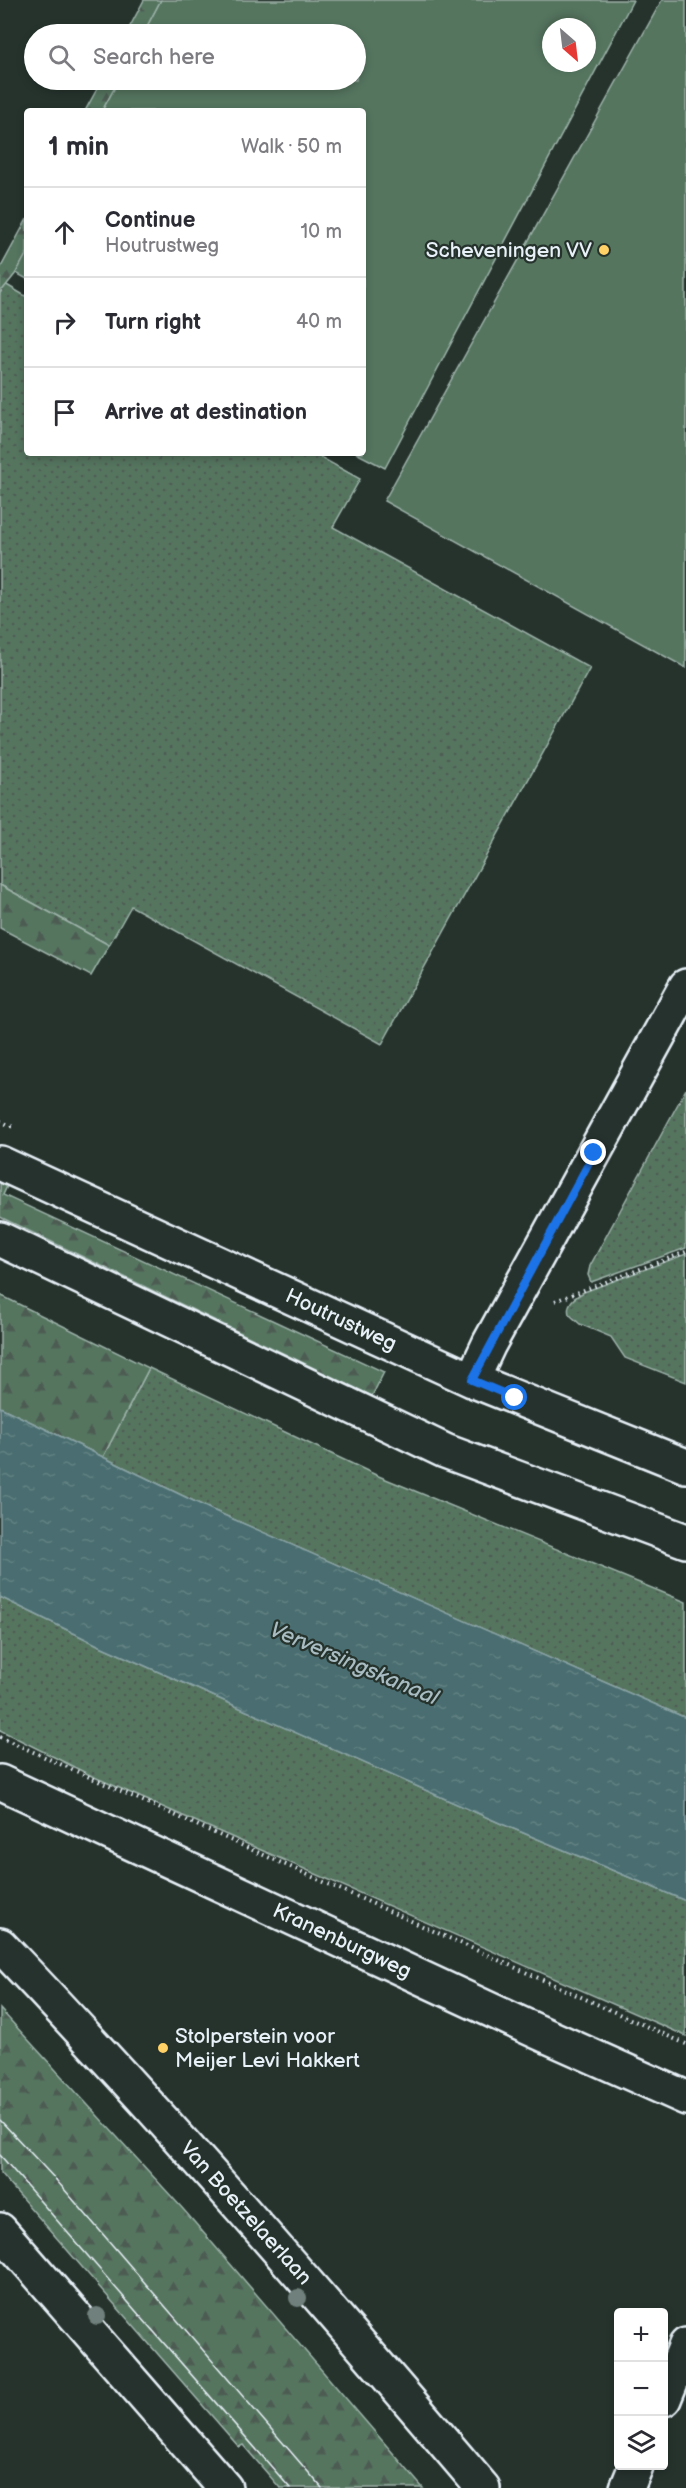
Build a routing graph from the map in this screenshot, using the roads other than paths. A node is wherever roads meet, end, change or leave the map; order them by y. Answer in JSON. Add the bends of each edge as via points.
{"nodes":[{"id":1,"x":686,"y":986,"type":"edge"},
{"id":2,"x":0,"y":1163,"type":"edge"},
{"id":3,"x":0,"y":1239,"type":"edge"},
{"id":4,"x":472,"y":1380,"type":"junction"},
{"id":5,"x":686,"y":1467,"type":"edge"},
{"id":6,"x":686,"y":1541,"type":"edge"},
{"id":7,"x":0,"y":1782,"type":"edge"},
{"id":8,"x":0,"y":1945,"type":"edge"},
{"id":9,"x":686,"y":2097,"type":"edge"},
{"id":10,"x":0,"y":2230,"type":"edge"},
{"id":11,"x":686,"y":2345,"type":"edge"},
{"id":12,"x":668,"y":2387,"type":"edge"},
{"id":13,"x":634,"y":2470,"type":"edge"},
{"id":14,"x":225,"y":2488,"type":"edge"},
{"id":15,"x":483,"y":2488,"type":"edge"},
{"id":16,"x":627,"y":2488,"type":"edge"}],
"edges":[{"from":1,"to":4,"type":"street"},
{"from":2,"to":4,"type":"street","name":"Houtrustweg"},
{"from":3,"to":6,"type":"street","via":[[445,1451]]},
{"from":4,"to":5,"type":"street","name":"Houtrustweg"},
{"from":7,"to":9,"type":"street","name":"Kranenburgweg"},
{"from":8,"to":15,"type":"street","name":"Van Boetzelaerlaan","via":[[98,2047],[312,2287]]},
{"from":10,"to":14,"type":"street"},
{"from":11,"to":12,"type":"street"},
{"from":13,"to":16,"type":"street"}]}
